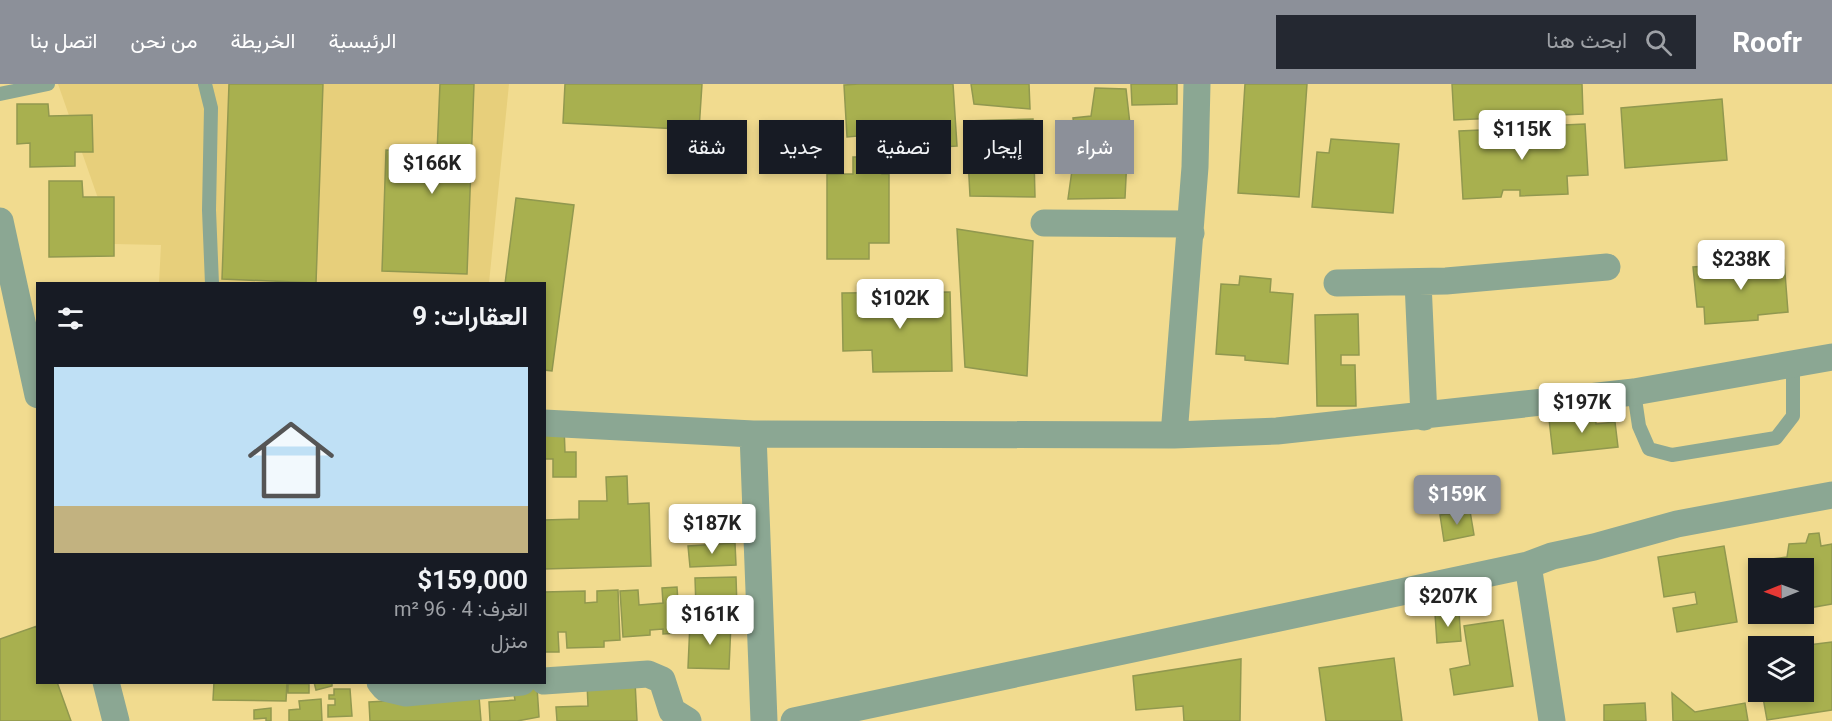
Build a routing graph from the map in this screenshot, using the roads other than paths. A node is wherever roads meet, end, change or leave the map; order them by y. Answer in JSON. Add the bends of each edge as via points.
{"nodes":[{"id":1,"x":48,"y":84,"type":"edge"},
{"id":2,"x":204,"y":84,"type":"edge"},
{"id":3,"x":1197,"y":84,"type":"edge"},
{"id":4,"x":0,"y":93,"type":"edge"},
{"id":5,"x":0,"y":221,"type":"edge"},
{"id":6,"x":1044,"y":223,"type":"dead end"},
{"id":7,"x":1191,"y":233,"type":"junction"},
{"id":8,"x":1607,"y":267,"type":"dead end"},
{"id":9,"x":212,"y":282,"type":"edge"},
{"id":10,"x":1418,"y":282,"type":"junction"},
{"id":11,"x":1337,"y":283,"type":"dead end"},
{"id":12,"x":1832,"y":357,"type":"edge"},
{"id":13,"x":1793,"y":365,"type":"junction"},
{"id":14,"x":36,"y":385,"type":"edge"},
{"id":15,"x":1634,"y":392,"type":"junction"},
{"id":16,"x":1424,"y":417,"type":"junction"},
{"id":17,"x":546,"y":423,"type":"edge"},
{"id":18,"x":753,"y":434,"type":"junction"},
{"id":19,"x":1174,"y":435,"type":"junction"},
{"id":20,"x":1832,"y":495,"type":"edge"},
{"id":21,"x":1528,"y":565,"type":"junction"},
{"id":22,"x":546,"y":681,"type":"edge"},
{"id":23,"x":107,"y":684,"type":"edge"},
{"id":24,"x":382,"y":684,"type":"edge"},
{"id":25,"x":501,"y":684,"type":"edge"},
{"id":26,"x":116,"y":721,"type":"edge"},
{"id":27,"x":688,"y":721,"type":"edge"},
{"id":28,"x":764,"y":721,"type":"edge"},
{"id":29,"x":794,"y":721,"type":"edge"},
{"id":30,"x":1552,"y":721,"type":"edge"}],
"edges":[{"from":1,"to":4,"type":"lane"},
{"from":2,"to":9,"type":"lane","via":[[211,108]]},
{"from":3,"to":7,"type":"street"},
{"from":5,"to":14,"type":"street"},
{"from":6,"to":7,"type":"street","via":[[1184,224]]},
{"from":7,"to":19,"type":"street"},
{"from":8,"to":10,"type":"street"},
{"from":10,"to":11,"type":"street"},
{"from":10,"to":16,"type":"street"},
{"from":12,"to":13,"type":"street"},
{"from":13,"to":15,"type":"street"},
{"from":13,"to":15,"type":"lane","via":[[1793,416],[1776,438],[1726,448],[1672,455],[1649,449],[1639,426]]},
{"from":15,"to":16,"type":"street"},
{"from":16,"to":19,"type":"street","via":[[1278,431]]},
{"from":17,"to":18,"type":"street"},
{"from":18,"to":19,"type":"street"},
{"from":18,"to":28,"type":"street"},
{"from":20,"to":21,"type":"street","via":[[1677,524]]},
{"from":21,"to":29,"type":"street"},
{"from":21,"to":30,"type":"street"},
{"from":22,"to":27,"type":"street","via":[[648,674],[662,680],[672,711]]},
{"from":23,"to":26,"type":"street"},
{"from":24,"to":25,"type":"street","via":[[406,693]]}]}
